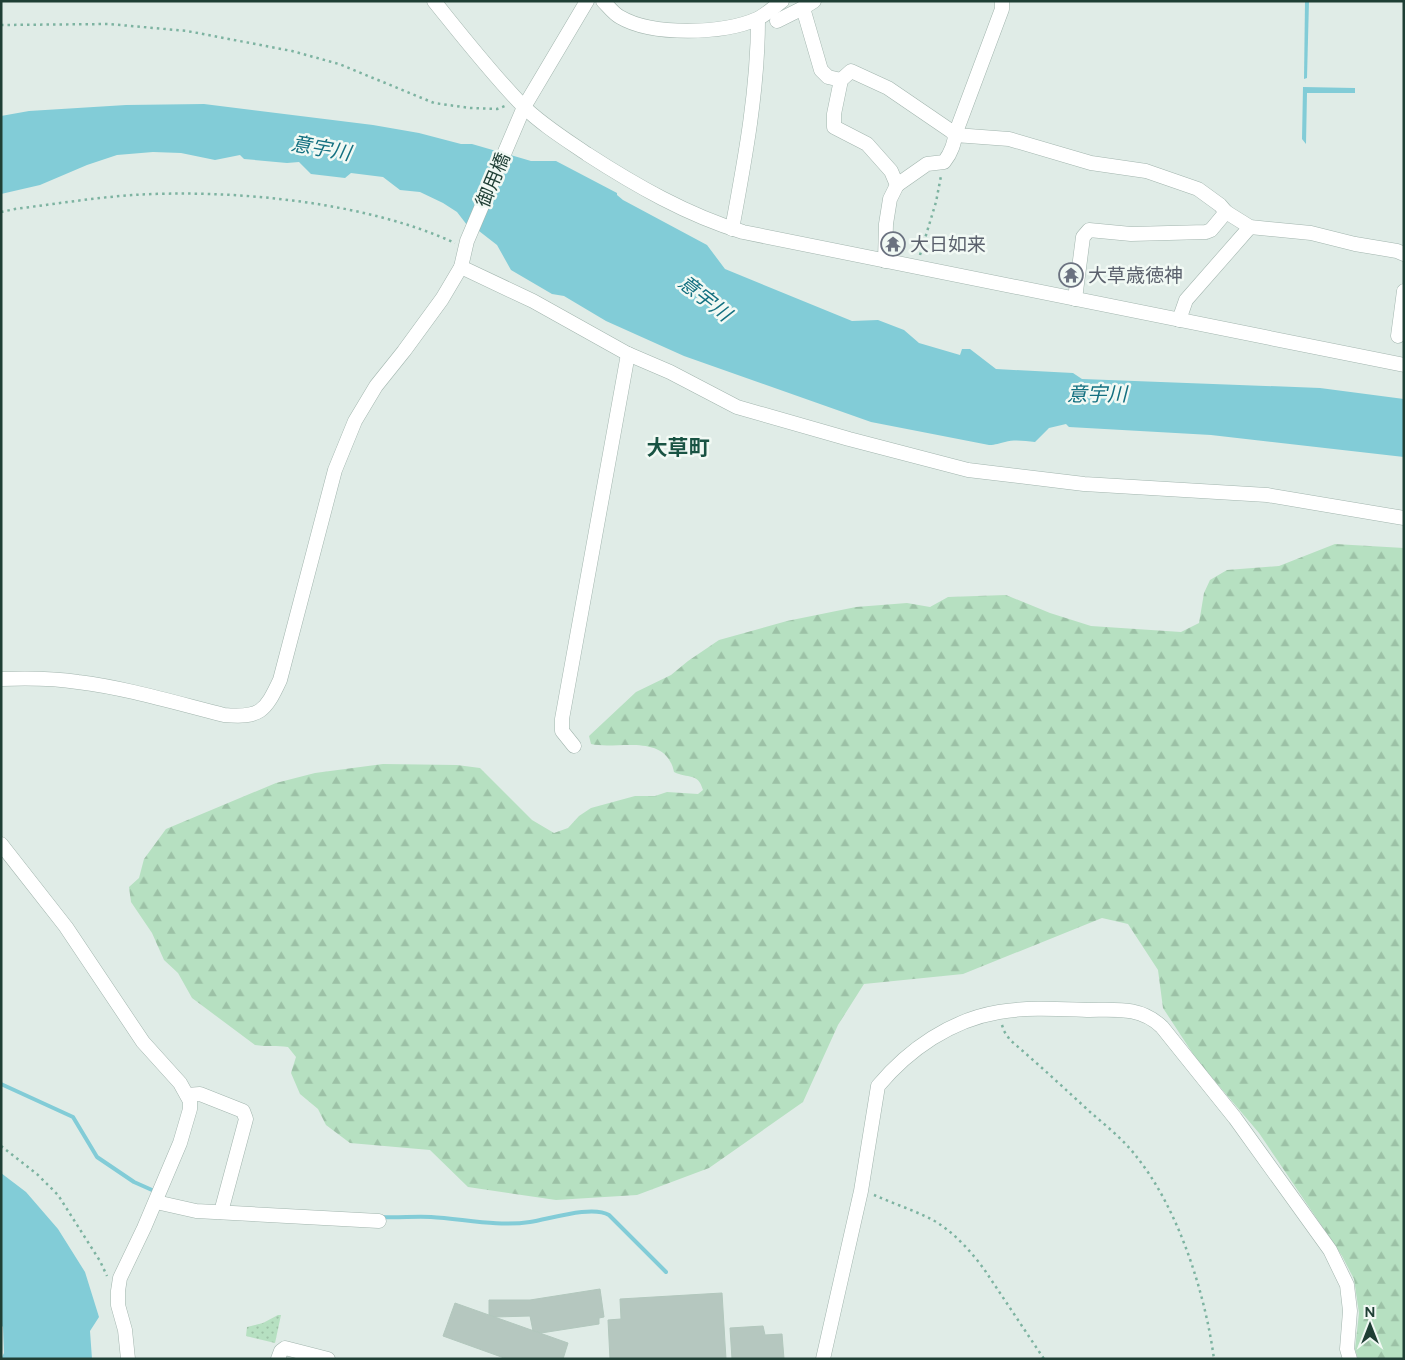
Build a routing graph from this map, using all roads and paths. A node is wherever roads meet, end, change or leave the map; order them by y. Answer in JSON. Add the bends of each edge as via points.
{"nodes":[{"id":1,"x":434,"y":1,"type":"edge"},
{"id":2,"x":587,"y":1,"type":"edge"},
{"id":3,"x":603,"y":1,"type":"edge"},
{"id":4,"x":782,"y":1,"type":"edge"},
{"id":5,"x":1002,"y":1,"type":"edge"},
{"id":6,"x":808,"y":4,"type":"edge"},
{"id":7,"x":758,"y":19,"type":"junction"},
{"id":8,"x":777,"y":21,"type":"dead end"},
{"id":9,"x":1,"y":25,"type":"edge"},
{"id":10,"x":841,"y":80,"type":"junction"},
{"id":11,"x":520,"y":108,"type":"junction"},
{"id":12,"x":955,"y":135,"type":"junction"},
{"id":13,"x":944,"y":162,"type":"junction"},
{"id":14,"x":897,"y":185,"type":"junction"},
{"id":15,"x":1,"y":212,"type":"edge"},
{"id":16,"x":1226,"y":212,"type":"junction"},
{"id":17,"x":1250,"y":227,"type":"junction"},
{"id":18,"x":732,"y":229,"type":"junction"},
{"id":19,"x":466,"y":244,"type":"junction"},
{"id":20,"x":1404,"y":254,"type":"edge"},
{"id":21,"x":885,"y":261,"type":"junction"},
{"id":22,"x":461,"y":267,"type":"junction"},
{"id":23,"x":917,"y":267,"type":"junction"},
{"id":24,"x":1404,"y":291,"type":"edge"},
{"id":25,"x":1076,"y":299,"type":"junction"},
{"id":26,"x":1179,"y":320,"type":"junction"},
{"id":27,"x":1398,"y":336,"type":"dead end"},
{"id":28,"x":628,"y":354,"type":"junction"},
{"id":29,"x":1404,"y":365,"type":"edge"},
{"id":30,"x":1404,"y":518,"type":"edge"},
{"id":31,"x":1,"y":679,"type":"edge"},
{"id":32,"x":574,"y":746,"type":"dead end"},
{"id":33,"x":1,"y":844,"type":"edge"},
{"id":34,"x":999,"y":1012,"type":"junction"},
{"id":35,"x":187,"y":1095,"type":"junction"},
{"id":36,"x":1,"y":1146,"type":"edge"},
{"id":37,"x":861,"y":1190,"type":"junction"},
{"id":38,"x":156,"y":1202,"type":"junction"},
{"id":39,"x":222,"y":1208,"type":"junction"},
{"id":40,"x":379,"y":1221,"type":"dead end"},
{"id":41,"x":118,"y":1291,"type":"junction"},
{"id":42,"x":128,"y":1359,"type":"edge"},
{"id":43,"x":278,"y":1359,"type":"edge"},
{"id":44,"x":328,"y":1359,"type":"edge"},
{"id":45,"x":823,"y":1359,"type":"edge"},
{"id":46,"x":1044,"y":1359,"type":"edge"},
{"id":47,"x":1214,"y":1359,"type":"edge"},
{"id":48,"x":1350,"y":1359,"type":"edge"}],
"edges":[{"from":1,"to":11,"type":"street"},
{"from":2,"to":11,"type":"street","name":"御用橋"},
{"from":3,"to":7,"type":"street","via":[[619,17],[634,23],[676,30],[723,28]]},
{"from":4,"to":7,"type":"street"},
{"from":5,"to":12,"type":"street","via":[[1002,9]]},
{"from":6,"to":8,"type":"street"},
{"from":6,"to":10,"type":"street","via":[[820,70],[828,77]]},
{"from":7,"to":18,"type":"street","via":[[752,114]]},
{"from":9,"to":11,"type":"path","via":[[109,24],[186,31],[292,51],[339,64],[434,103],[497,109],[508,104]]},
{"from":10,"to":12,"type":"street","via":[[851,71],[888,88]]},
{"from":10,"to":14,"type":"street","via":[[834,127],[867,144],[891,171]]},
{"from":11,"to":18,"type":"street","via":[[610,168],[698,216]]},
{"from":11,"to":19,"type":"street","name":"御用橋"},
{"from":12,"to":13,"type":"street","via":[[955,143]]},
{"from":12,"to":16,"type":"street","via":[[1009,139],[1091,163],[1146,171],[1198,189]]},
{"from":13,"to":14,"type":"street","via":[[927,164]]},
{"from":13,"to":23,"type":"path"},
{"from":14,"to":21,"type":"street","via":[[890,199],[886,224]]},
{"from":15,"to":19,"type":"path","via":[[131,196],[248,196],[358,212]]},
{"from":16,"to":17,"type":"street"},
{"from":16,"to":25,"type":"street","via":[[1206,232],[1131,234],[1089,230],[1084,237]]},
{"from":17,"to":20,"type":"street","via":[[1311,233]]},
{"from":17,"to":26,"type":"street","via":[[1186,300]]},
{"from":18,"to":21,"type":"street"},
{"from":19,"to":22,"type":"street","name":"御用橋"},
{"from":21,"to":23,"type":"street"},
{"from":22,"to":28,"type":"street"},
{"from":22,"to":31,"type":"street","name":"御用橋","via":[[442,299],[376,386],[355,421],[335,470],[280,680],[272,698],[256,714],[224,715],[78,682]]},
{"from":23,"to":25,"type":"street"},
{"from":24,"to":27,"type":"street"},
{"from":25,"to":26,"type":"street"},
{"from":26,"to":29,"type":"street"},
{"from":28,"to":30,"type":"street","via":[[737,407],[968,470],[1084,484],[1267,495]]},
{"from":28,"to":32,"type":"street","via":[[562,720],[562,731]]},
{"from":33,"to":35,"type":"street","via":[[66,927],[143,1042]]},
{"from":34,"to":37,"type":"street","via":[[967,1019],[929,1039],[878,1086]]},
{"from":34,"to":47,"type":"path","via":[[1010,1040],[1114,1133],[1155,1181],[1190,1260],[1208,1323]]},
{"from":34,"to":48,"type":"street","via":[[1032,1009],[1135,1010],[1154,1019],[1235,1118],[1330,1250],[1347,1285]]},
{"from":35,"to":38,"type":"street","via":[[190,1109]]},
{"from":35,"to":39,"type":"street","via":[[200,1094],[246,1115]]},
{"from":36,"to":41,"type":"path","via":[[58,1195],[100,1261],[111,1285]]},
{"from":37,"to":45,"type":"street"},
{"from":37,"to":46,"type":"path","via":[[931,1219],[960,1242],[977,1259]]},
{"from":38,"to":39,"type":"street","via":[[183,1209]]},
{"from":38,"to":41,"type":"street","via":[[120,1278]]},
{"from":39,"to":40,"type":"street"},
{"from":41,"to":42,"type":"street"},
{"from":43,"to":44,"type":"street","via":[[280,1351],[285,1348]]}]}
